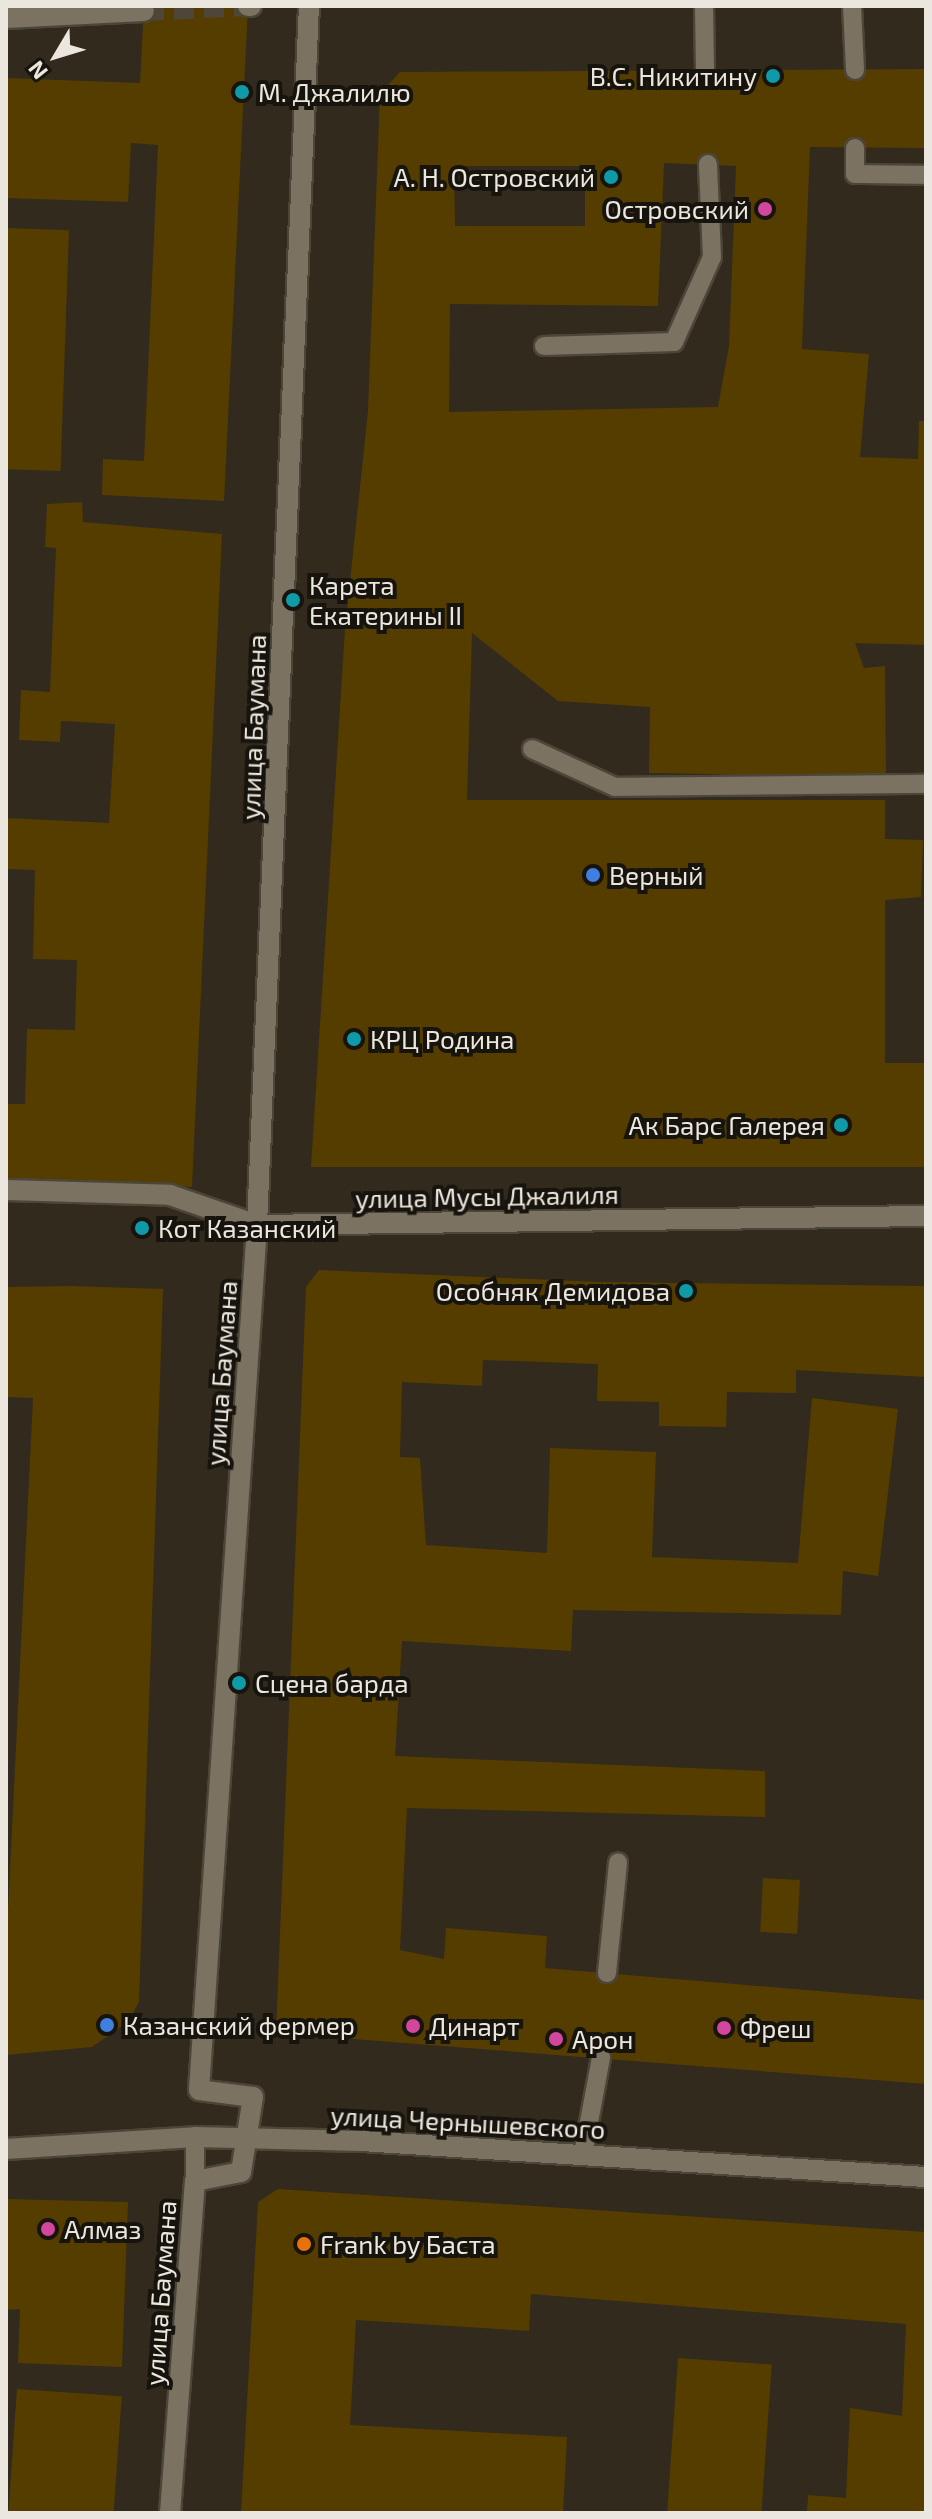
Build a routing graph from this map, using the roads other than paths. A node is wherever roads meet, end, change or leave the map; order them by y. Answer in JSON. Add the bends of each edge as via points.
{"nodes":[{"id":1,"x":309,"y":6,"type":"edge"},
{"id":2,"x":704,"y":6,"type":"edge"},
{"id":3,"x":852,"y":6,"type":"edge"},
{"id":4,"x":144,"y":11,"type":"dead end"},
{"id":5,"x":6,"y":18,"type":"edge"},
{"id":6,"x":705,"y":70,"type":"dead end"},
{"id":7,"x":855,"y":70,"type":"dead end"},
{"id":8,"x":855,"y":148,"type":"dead end"},
{"id":9,"x":708,"y":164,"type":"dead end"},
{"id":10,"x":926,"y":175,"type":"edge"},
{"id":11,"x":544,"y":346,"type":"dead end"},
{"id":12,"x":532,"y":749,"type":"dead end"},
{"id":13,"x":926,"y":784,"type":"edge"},
{"id":14,"x":6,"y":1190,"type":"edge"},
{"id":15,"x":926,"y":1216,"type":"edge"},
{"id":16,"x":257,"y":1225,"type":"junction"},
{"id":17,"x":618,"y":1863,"type":"dead end"},
{"id":18,"x":607,"y":1973,"type":"dead end"},
{"id":19,"x":601,"y":2058,"type":"dead end"},
{"id":20,"x":195,"y":2137,"type":"junction"},
{"id":21,"x":245,"y":2139,"type":"junction"},
{"id":22,"x":6,"y":2149,"type":"edge"},
{"id":23,"x":583,"y":2154,"type":"junction"},
{"id":24,"x":926,"y":2177,"type":"edge"},
{"id":25,"x":195,"y":2181,"type":"junction"},
{"id":26,"x":170,"y":2513,"type":"edge"}],
"edges":[{"from":1,"to":16,"type":"street","name":"улица Баумана"},
{"from":2,"to":6,"type":"lane"},
{"from":3,"to":7,"type":"lane"},
{"from":4,"to":5,"type":"street"},
{"from":8,"to":10,"type":"lane","via":[[855,174]]},
{"from":9,"to":11,"type":"lane","via":[[712,257],[674,342]]},
{"from":12,"to":13,"type":"lane","via":[[615,787]]},
{"from":14,"to":16,"type":"street","name":"улица Мусы Джалиля","via":[[170,1195]]},
{"from":15,"to":16,"type":"street","name":"улица Мусы Джалиля"},
{"from":16,"to":21,"type":"street","name":"улица Баумана","via":[[199,2090],[253,2097]]},
{"from":17,"to":18,"type":"lane"},
{"from":19,"to":23,"type":"lane"},
{"from":20,"to":21,"type":"street","name":"улица Чернышевского"},
{"from":20,"to":22,"type":"street","name":"улица Чернышевского"},
{"from":20,"to":25,"type":"lane"},
{"from":21,"to":23,"type":"street","name":"улица Чернышевского"},
{"from":21,"to":25,"type":"street","name":"улица Баумана","via":[[241,2172]]},
{"from":23,"to":24,"type":"street","name":"улица Чернышевского"},
{"from":25,"to":26,"type":"street","name":"улица Баумана"}]}
